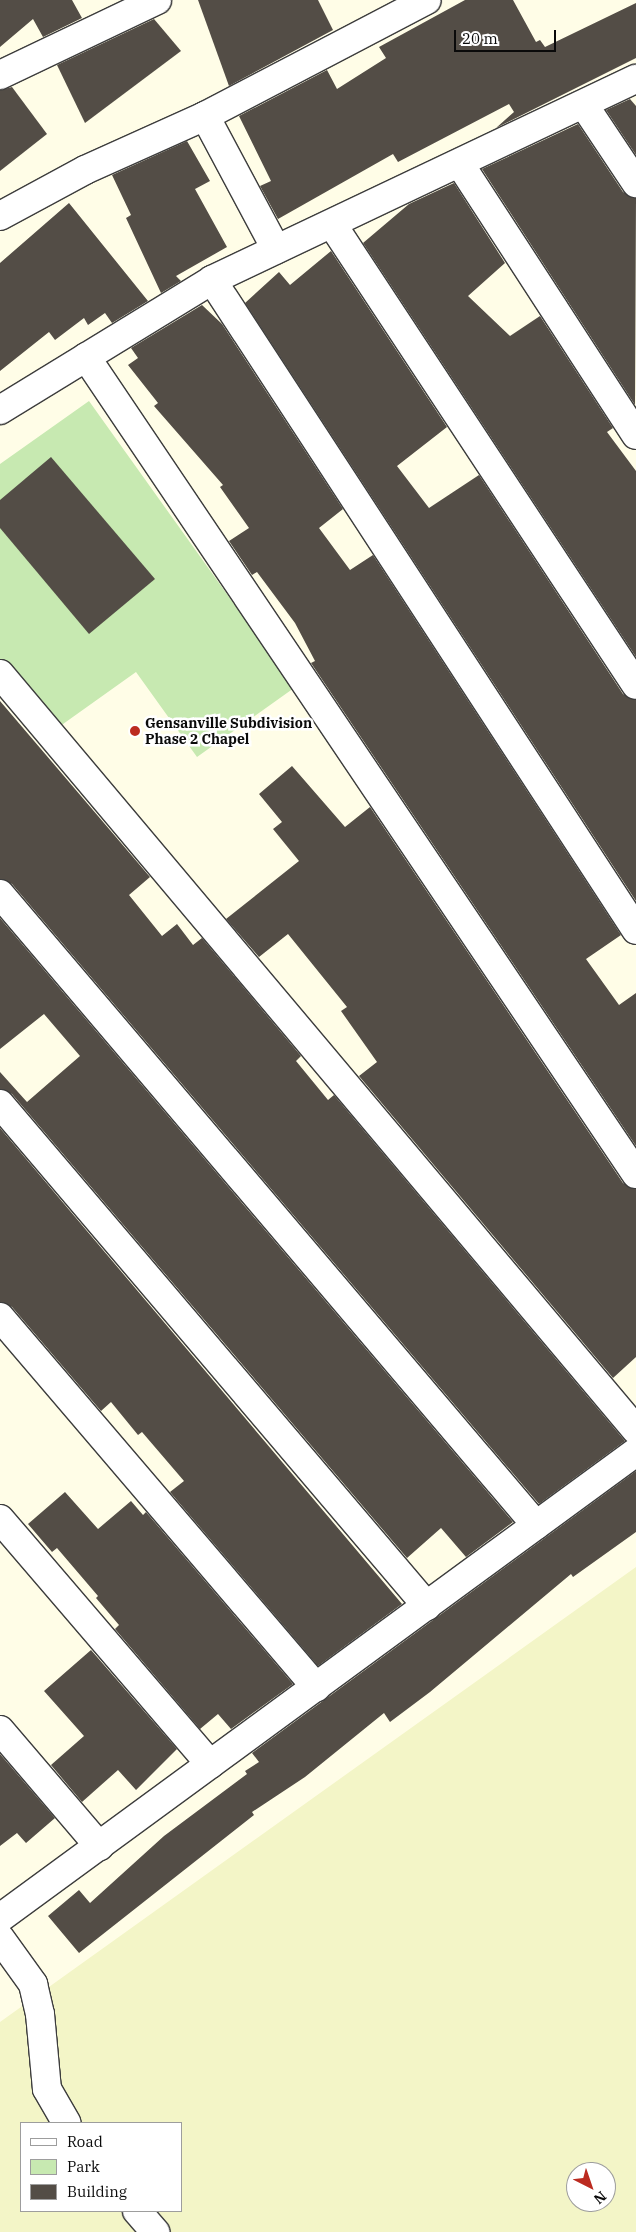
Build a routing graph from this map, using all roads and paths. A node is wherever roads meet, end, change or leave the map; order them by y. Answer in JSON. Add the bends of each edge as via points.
{"nodes":[{"id":1,"x":157,"y":0,"type":"edge"},
{"id":2,"x":428,"y":0,"type":"edge"},
{"id":3,"x":0,"y":75,"type":"edge"},
{"id":4,"x":636,"y":79,"type":"edge"},
{"id":5,"x":584,"y":105,"type":"junction"},
{"id":6,"x":205,"y":116,"type":"junction"},
{"id":7,"x":460,"y":164,"type":"junction"},
{"id":8,"x":636,"y":183,"type":"edge"},
{"id":9,"x":0,"y":216,"type":"edge"},
{"id":10,"x":332,"y":224,"type":"junction"},
{"id":11,"x":276,"y":249,"type":"junction"},
{"id":12,"x":212,"y":280,"type":"junction"},
{"id":13,"x":86,"y":357,"type":"junction"},
{"id":14,"x":0,"y":410,"type":"edge"},
{"id":15,"x":636,"y":435,"type":"edge"},
{"id":16,"x":0,"y":674,"type":"edge"},
{"id":17,"x":636,"y":685,"type":"edge"},
{"id":18,"x":0,"y":894,"type":"edge"},
{"id":19,"x":636,"y":930,"type":"edge"},
{"id":20,"x":0,"y":1104,"type":"edge"},
{"id":21,"x":636,"y":1174,"type":"edge"},
{"id":22,"x":0,"y":1317,"type":"edge"},
{"id":23,"x":636,"y":1430,"type":"edge"},
{"id":24,"x":636,"y":1452,"type":"edge"},
{"id":25,"x":0,"y":1519,"type":"edge"},
{"id":26,"x":536,"y":1526,"type":"junction"},
{"id":27,"x":427,"y":1606,"type":"junction"},
{"id":28,"x":316,"y":1686,"type":"junction"},
{"id":29,"x":0,"y":1730,"type":"edge"},
{"id":30,"x":210,"y":1764,"type":"junction"},
{"id":31,"x":99,"y":1846,"type":"junction"},
{"id":32,"x":0,"y":1918,"type":"edge"},
{"id":33,"x":0,"y":1938,"type":"edge"},
{"id":34,"x":66,"y":2122,"type":"edge"},
{"id":35,"x":138,"y":2212,"type":"edge"},
{"id":36,"x":155,"y":2232,"type":"edge"}],
"edges":[{"from":1,"to":3,"type":"street"},
{"from":2,"to":6,"type":"street"},
{"from":4,"to":5,"type":"street"},
{"from":5,"to":7,"type":"street"},
{"from":5,"to":8,"type":"street"},
{"from":6,"to":9,"type":"street","via":[[85,170]]},
{"from":6,"to":11,"type":"street"},
{"from":7,"to":10,"type":"street"},
{"from":7,"to":15,"type":"street"},
{"from":10,"to":11,"type":"street"},
{"from":10,"to":17,"type":"street"},
{"from":11,"to":12,"type":"street"},
{"from":12,"to":13,"type":"street"},
{"from":12,"to":19,"type":"street"},
{"from":13,"to":14,"type":"street"},
{"from":13,"to":21,"type":"street"},
{"from":16,"to":23,"type":"street"},
{"from":18,"to":26,"type":"street"},
{"from":20,"to":27,"type":"street"},
{"from":22,"to":28,"type":"street"},
{"from":24,"to":26,"type":"street"},
{"from":25,"to":30,"type":"street"},
{"from":26,"to":27,"type":"street"},
{"from":27,"to":28,"type":"street"},
{"from":28,"to":30,"type":"street"},
{"from":29,"to":31,"type":"street"},
{"from":30,"to":31,"type":"street"},
{"from":31,"to":32,"type":"street"},
{"from":33,"to":34,"type":"street","via":[[33,1984],[40,2014],[47,2089]]},
{"from":35,"to":36,"type":"street"}]}
